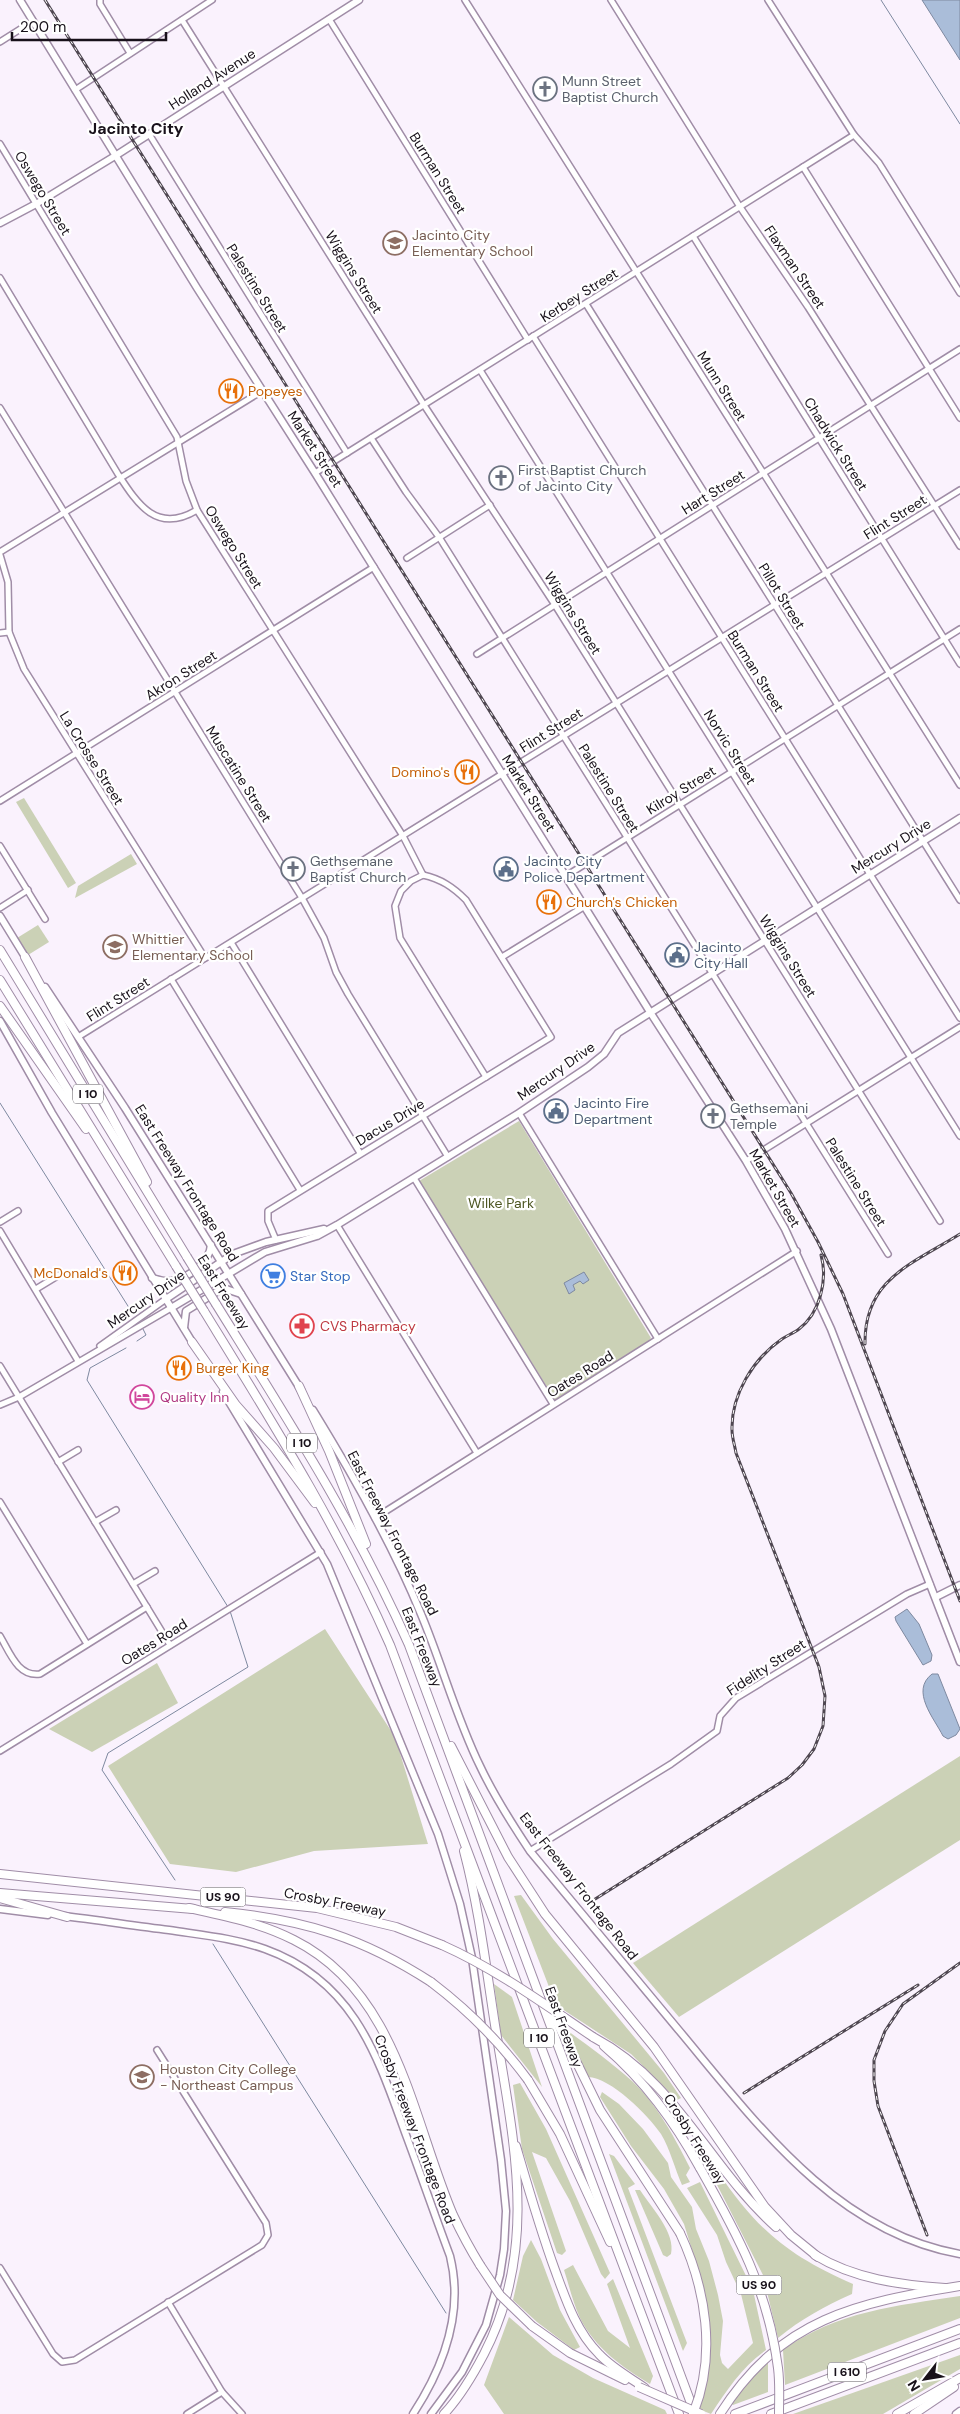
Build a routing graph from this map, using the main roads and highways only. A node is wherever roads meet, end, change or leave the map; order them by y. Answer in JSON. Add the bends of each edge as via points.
{"nodes":[{"id":1,"x":20,"y":0,"type":"edge"},
{"id":2,"x":359,"y":0,"type":"edge"},
{"id":3,"x":115,"y":156,"type":"junction"},
{"id":4,"x":0,"y":223,"type":"edge"},
{"id":5,"x":960,"y":818,"type":"edge"},
{"id":6,"x":0,"y":916,"type":"edge"},
{"id":7,"x":0,"y":950,"type":"edge"},
{"id":8,"x":25,"y":957,"type":"junction"},
{"id":9,"x":0,"y":980,"type":"edge"},
{"id":10,"x":0,"y":1006,"type":"edge"},
{"id":11,"x":650,"y":1012,"type":"junction"},
{"id":12,"x":0,"y":1021,"type":"edge"},
{"id":13,"x":131,"y":1192,"type":"junction"},
{"id":14,"x":337,"y":1225,"type":"junction"},
{"id":15,"x":176,"y":1237,"type":"junction"},
{"id":16,"x":211,"y":1245,"type":"junction"},
{"id":17,"x":221,"y":1261,"type":"junction"},
{"id":18,"x":228,"y":1273,"type":"junction"},
{"id":19,"x":152,"y":1278,"type":"junction"},
{"id":20,"x":242,"y":1295,"type":"junction"},
{"id":21,"x":166,"y":1299,"type":"junction"},
{"id":22,"x":171,"y":1308,"type":"junction"},
{"id":23,"x":184,"y":1329,"type":"junction"},
{"id":24,"x":192,"y":1342,"type":"junction"},
{"id":25,"x":299,"y":1386,"type":"junction"},
{"id":26,"x":338,"y":1536,"type":"junction"},
{"id":27,"x":383,"y":1585,"type":"junction"},
{"id":28,"x":960,"y":1585,"type":"edge"},
{"id":29,"x":936,"y":1597,"type":"junction"},
{"id":30,"x":960,"y":1662,"type":"edge"},
{"id":31,"x":433,"y":1710,"type":"junction"},
{"id":32,"x":445,"y":1787,"type":"junction"},
{"id":33,"x":0,"y":1874,"type":"edge"},
{"id":34,"x":0,"y":1893,"type":"edge"},
{"id":35,"x":0,"y":1898,"type":"edge"},
{"id":36,"x":189,"y":1908,"type":"junction"},
{"id":37,"x":0,"y":1909,"type":"edge"},
{"id":38,"x":67,"y":1916,"type":"junction"},
{"id":39,"x":525,"y":1957,"type":"junction"},
{"id":40,"x":615,"y":2051,"type":"junction"},
{"id":41,"x":509,"y":2120,"type":"junction"},
{"id":42,"x":960,"y":2254,"type":"edge"},
{"id":43,"x":818,"y":2257,"type":"junction"},
{"id":44,"x":960,"y":2286,"type":"edge"},
{"id":45,"x":945,"y":2288,"type":"junction"},
{"id":46,"x":632,"y":2289,"type":"junction"},
{"id":47,"x":960,"y":2329,"type":"edge"},
{"id":48,"x":960,"y":2343,"type":"edge"},
{"id":49,"x":960,"y":2378,"type":"edge"},
{"id":50,"x":960,"y":2383,"type":"edge"},
{"id":51,"x":639,"y":2385,"type":"junction"},
{"id":52,"x":960,"y":2411,"type":"edge"},
{"id":53,"x":694,"y":2412,"type":"edge"},
{"id":54,"x":413,"y":2414,"type":"edge"},
{"id":55,"x":431,"y":2414,"type":"edge"},
{"id":56,"x":444,"y":2414,"type":"edge"},
{"id":57,"x":679,"y":2414,"type":"edge"},
{"id":58,"x":701,"y":2414,"type":"edge"},
{"id":59,"x":720,"y":2414,"type":"edge"},
{"id":60,"x":735,"y":2414,"type":"edge"},
{"id":61,"x":771,"y":2414,"type":"edge"},
{"id":62,"x":779,"y":2414,"type":"edge"},
{"id":63,"x":897,"y":2414,"type":"edge"},
{"id":64,"x":914,"y":2414,"type":"edge"},
{"id":65,"x":956,"y":2414,"type":"edge"}],
"edges":[{"from":1,"to":3,"type":"main road","name":"Market Street"},
{"from":2,"to":3,"type":"main road","name":"Holland Avenue"},
{"from":3,"to":4,"type":"main road","name":"Holland Avenue"},
{"from":3,"to":11,"type":"main road","name":"Market Street"},
{"from":5,"to":11,"type":"main road","name":"Mercury Drive"},
{"from":6,"to":8,"type":"main road","name":"East Freeway Frontage Road"},
{"from":7,"to":15,"type":"highway","name":"East Freeway","number":"I 10"},
{"from":8,"to":15,"type":"highway"},
{"from":8,"to":16,"type":"main road","name":"East Freeway Frontage Road","via":[[131,1116]]},
{"from":9,"to":13,"type":"highway","name":"East Freeway","number":"I 10"},
{"from":10,"to":13,"type":"highway"},
{"from":11,"to":14,"type":"main road","name":"Mercury Drive","via":[[618,1033],[604,1054],[588,1068]]},
{"from":11,"to":29,"type":"main road","name":"Market Street","via":[[746,1161],[797,1251]]},
{"from":12,"to":19,"type":"main road"},
{"from":13,"to":26,"type":"highway","name":"East Freeway","number":"I 10","bridge":true},
{"from":14,"to":17,"type":"main road","name":"Mercury Drive","via":[[276,1240]]},
{"from":14,"to":18,"type":"main road","name":"Mercury Drive","via":[[317,1236],[265,1252]]},
{"from":15,"to":27,"type":"highway","name":"East Freeway","number":"I 10","bridge":true,"via":[[347,1519]]},
{"from":16,"to":17,"type":"main road","name":"East Freeway Frontage Road"},
{"from":16,"to":19,"type":"main road","via":[[204,1262],[180,1278],[168,1281]]},
{"from":17,"to":18,"type":"main road","name":"East Freeway Frontage Road"},
{"from":17,"to":21,"type":"main road","name":"Mercury Drive"},
{"from":18,"to":20,"type":"main road","name":"East Freeway Frontage Road"},
{"from":18,"to":22,"type":"main road","name":"Mercury Drive"},
{"from":19,"to":21,"type":"main road"},
{"from":20,"to":23,"type":"main road","via":[[223,1288],[190,1307],[184,1314]]},
{"from":20,"to":25,"type":"main road","name":"East Freeway Frontage Road"},
{"from":21,"to":22,"type":"main road"},
{"from":22,"to":23,"type":"main road"},
{"from":23,"to":24,"type":"main road"},
{"from":24,"to":26,"type":"highway","via":[[236,1405],[293,1472]]},
{"from":24,"to":55,"type":"main road","via":[[320,1552],[344,1602],[438,1834],[460,1904],[472,1958],[506,2211],[500,2275],[486,2325],[472,2355]]},
{"from":25,"to":27,"type":"highway"},
{"from":25,"to":42,"type":"main road","name":"East Freeway Frontage Road","via":[[375,1518],[421,1613],[479,1766],[530,1851],[767,2136],[821,2185],[870,2219],[921,2245]]},
{"from":26,"to":32,"type":"highway","name":"East Freeway","number":"I 10","via":[[394,1654]]},
{"from":27,"to":31,"type":"highway","name":"East Freeway","number":"I 10"},
{"from":28,"to":29,"type":"main road"},
{"from":29,"to":30,"type":"main road","name":"Market Street"},
{"from":31,"to":39,"type":"highway","name":"East Freeway","number":"I 10"},
{"from":31,"to":43,"type":"highway","via":[[508,1857],[545,1914],[654,2047],[765,2207],[786,2231]]},
{"from":32,"to":41,"type":"highway","via":[[472,1884]]},
{"from":32,"to":46,"type":"highway","name":"East Freeway","number":"I 10"},
{"from":33,"to":40,"type":"highway","name":"Crosby Freeway","number":"US 90","bridge":true,"via":[[317,1908],[396,1927],[466,1955]]},
{"from":34,"to":36,"type":"highway","name":"Crosby Freeway","number":"US 90"},
{"from":35,"to":38,"type":"highway"},
{"from":36,"to":46,"type":"highway","name":"Crosby Freeway","number":"US 90","bridge":true,"via":[[277,1918],[326,1931],[380,1951],[431,1982],[465,2010],[493,2037],[528,2080],[560,2134]]},
{"from":36,"to":51,"type":"highway","bridge":true,"via":[[256,1925],[296,1941],[332,1966],[377,2018],[397,2061],[453,2214],[500,2295],[532,2326],[570,2353]]},
{"from":37,"to":38,"type":"main road","name":"Crosby Freeway Frontage Road"},
{"from":38,"to":54,"type":"main road","name":"Crosby Freeway Frontage Road","via":[[227,1938],[267,1949],[291,1960],[339,1997],[366,2033],[385,2077],[455,2277],[447,2342],[428,2391]]},
{"from":39,"to":53,"type":"highway","name":"East Freeway","number":"I 10"},
{"from":39,"to":53,"type":"highway","bridge":true,"via":[[592,2096],[680,2233],[697,2273],[705,2316],[704,2371]]},
{"from":40,"to":43,"type":"highway","via":[[653,2079],[760,2211],[782,2232]]},
{"from":40,"to":62,"type":"highway","name":"Crosby Freeway","number":"US 90","bridge":true,"via":[[662,2107],[740,2241],[760,2286],[774,2340]]},
{"from":41,"to":51,"type":"highway","via":[[544,2238],[569,2307],[599,2354]]},
{"from":41,"to":56,"type":"highway","via":[[518,2227],[509,2290],[494,2334],[478,2365]]},
{"from":43,"to":45,"type":"highway","via":[[872,2278],[903,2285]]},
{"from":44,"to":45,"type":"highway"},
{"from":45,"to":59,"type":"highway","via":[[856,2306],[796,2334],[760,2364]]},
{"from":46,"to":57,"type":"highway","name":"East Freeway","number":"I 10"},
{"from":47,"to":60,"type":"highway","number":"I 610"},
{"from":48,"to":61,"type":"highway","number":"I 610"},
{"from":49,"to":63,"type":"highway"},
{"from":50,"to":64,"type":"highway"},
{"from":51,"to":58,"type":"highway","bridge":true},
{"from":52,"to":65,"type":"main road"}]}
